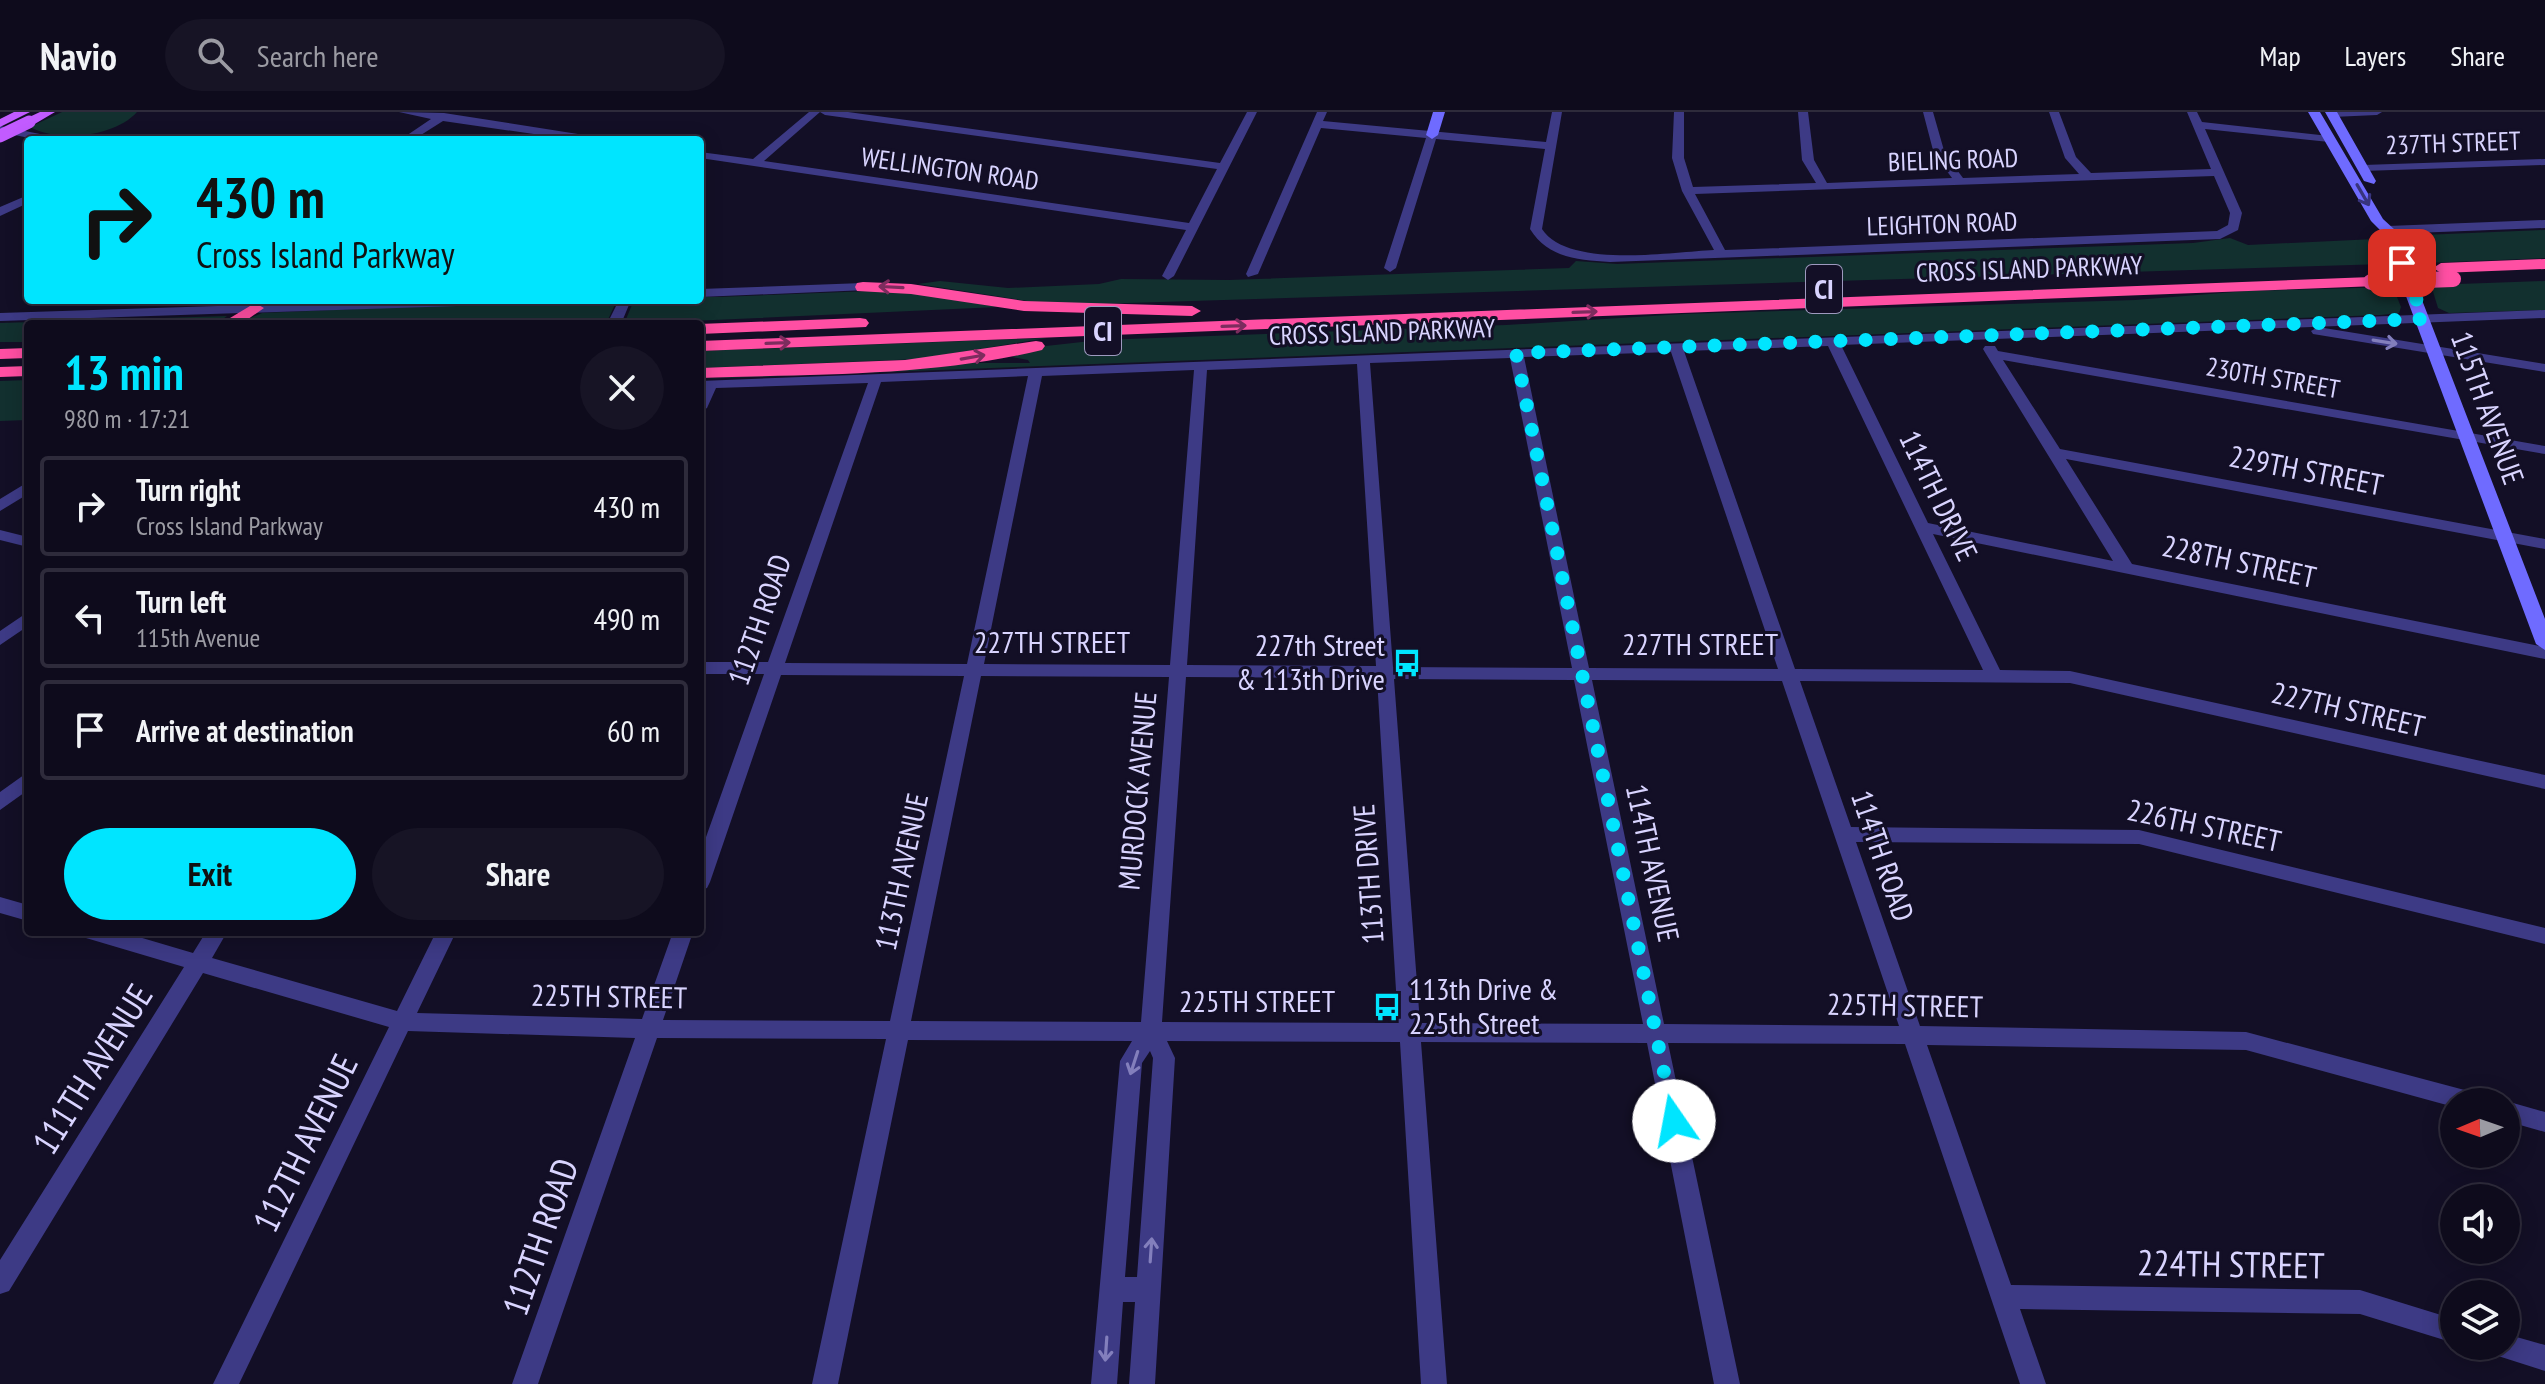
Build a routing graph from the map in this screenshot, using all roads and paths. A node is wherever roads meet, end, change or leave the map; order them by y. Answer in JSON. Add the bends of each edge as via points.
{"nodes":[{"id":1,"x":49,"y":112,"type":"edge"},
{"id":2,"x":404,"y":112,"type":"edge"},
{"id":3,"x":815,"y":112,"type":"edge"},
{"id":4,"x":825,"y":112,"type":"edge"},
{"id":5,"x":1252,"y":112,"type":"edge"},
{"id":6,"x":1322,"y":112,"type":"edge"},
{"id":7,"x":1439,"y":112,"type":"edge"},
{"id":8,"x":1557,"y":112,"type":"edge"},
{"id":9,"x":1679,"y":112,"type":"edge"},
{"id":10,"x":1803,"y":112,"type":"edge"},
{"id":11,"x":1928,"y":112,"type":"edge"},
{"id":12,"x":2054,"y":112,"type":"edge"},
{"id":13,"x":2192,"y":112,"type":"edge"},
{"id":14,"x":2377,"y":112,"type":"edge"},
{"id":15,"x":2314,"y":113,"type":"edge"},
{"id":16,"x":2331,"y":113,"type":"edge"},
{"id":17,"x":445,"y":115,"type":"edge"},
{"id":18,"x":22,"y":117,"type":"edge"},
{"id":19,"x":0,"y":123,"type":"edge"},
{"id":20,"x":1317,"y":124,"type":"junction"},
{"id":21,"x":2198,"y":125,"type":"junction"},
{"id":22,"x":0,"y":129,"type":"edge"},
{"id":23,"x":1432,"y":135,"type":"junction"},
{"id":24,"x":0,"y":136,"type":"edge"},
{"id":25,"x":35,"y":136,"type":"edge"},
{"id":26,"x":411,"y":136,"type":"edge"},
{"id":27,"x":573,"y":136,"type":"edge"},
{"id":28,"x":2329,"y":139,"type":"junction"},
{"id":29,"x":2347,"y":140,"type":"junction"},
{"id":30,"x":1550,"y":146,"type":"junction"},
{"id":31,"x":704,"y":156,"type":"edge"},
{"id":32,"x":2545,"y":162,"type":"edge"},
{"id":33,"x":755,"y":163,"type":"junction"},
{"id":34,"x":1224,"y":167,"type":"junction"},
{"id":35,"x":2346,"y":167,"type":"junction"},
{"id":36,"x":2363,"y":168,"type":"junction"},
{"id":37,"x":2218,"y":172,"type":"junction"},
{"id":38,"x":2088,"y":177,"type":"junction"},
{"id":39,"x":1960,"y":181,"type":"junction"},
{"id":40,"x":1823,"y":186,"type":"junction"},
{"id":41,"x":1688,"y":191,"type":"junction"},
{"id":42,"x":24,"y":200,"type":"edge"},
{"id":43,"x":0,"y":212,"type":"edge"},
{"id":44,"x":2545,"y":224,"type":"edge"},
{"id":45,"x":1193,"y":227,"type":"junction"},
{"id":46,"x":2389,"y":231,"type":"junction"},
{"id":47,"x":1721,"y":253,"type":"junction"},
{"id":48,"x":2545,"y":264,"type":"edge"},
{"id":49,"x":1390,"y":268,"type":"dead end"},
{"id":50,"x":2447,"y":273,"type":"junction"},
{"id":51,"x":1252,"y":274,"type":"dead end"},
{"id":52,"x":2545,"y":275,"type":"edge"},
{"id":53,"x":1168,"y":276,"type":"dead end"},
{"id":54,"x":863,"y":287,"type":"joint"},
{"id":55,"x":704,"y":293,"type":"edge"},
{"id":56,"x":387,"y":304,"type":"edge"},
{"id":57,"x":255,"y":308,"type":"junction"},
{"id":58,"x":2545,"y":314,"type":"edge"},
{"id":59,"x":0,"y":317,"type":"edge"},
{"id":60,"x":1188,"y":319,"type":"junction"},
{"id":61,"x":2424,"y":319,"type":"junction"},
{"id":62,"x":236,"y":320,"type":"edge"},
{"id":63,"x":2280,"y":324,"type":"junction"},
{"id":64,"x":704,"y":329,"type":"edge"},
{"id":65,"x":1982,"y":336,"type":"junction"},
{"id":66,"x":1832,"y":341,"type":"junction"},
{"id":67,"x":704,"y":346,"type":"edge"},
{"id":68,"x":1676,"y":347,"type":"junction"},
{"id":69,"x":2436,"y":350,"type":"junction"},
{"id":70,"x":1516,"y":353,"type":"junction"},
{"id":71,"x":0,"y":354,"type":"edge"},
{"id":72,"x":1993,"y":354,"type":"junction"},
{"id":73,"x":24,"y":359,"type":"edge"},
{"id":74,"x":1363,"y":359,"type":"junction"},
{"id":75,"x":24,"y":360,"type":"edge"},
{"id":76,"x":1201,"y":365,"type":"junction"},
{"id":77,"x":2545,"y":368,"type":"edge"},
{"id":78,"x":0,"y":372,"type":"edge"},
{"id":79,"x":1036,"y":372,"type":"junction"},
{"id":80,"x":876,"y":378,"type":"junction"},
{"id":81,"x":704,"y":381,"type":"edge"},
{"id":82,"x":2467,"y":436,"type":"junction"},
{"id":83,"x":2545,"y":450,"type":"edge"},
{"id":84,"x":2056,"y":453,"type":"junction"},
{"id":85,"x":24,"y":490,"type":"edge"},
{"id":86,"x":0,"y":506,"type":"edge"},
{"id":87,"x":1922,"y":527,"type":"junction"},
{"id":88,"x":0,"y":535,"type":"edge"},
{"id":89,"x":2505,"y":536,"type":"junction"},
{"id":90,"x":24,"y":541,"type":"edge"},
{"id":91,"x":2545,"y":544,"type":"edge"},
{"id":92,"x":2126,"y":568,"type":"junction"},
{"id":93,"x":24,"y":621,"type":"edge"},
{"id":94,"x":0,"y":639,"type":"edge"},
{"id":95,"x":2545,"y":644,"type":"edge"},
{"id":96,"x":2545,"y":653,"type":"edge"},
{"id":97,"x":704,"y":668,"type":"edge"},
{"id":98,"x":774,"y":669,"type":"junction"},
{"id":99,"x":975,"y":670,"type":"junction"},
{"id":100,"x":1180,"y":671,"type":"junction"},
{"id":101,"x":1385,"y":672,"type":"junction"},
{"id":102,"x":1582,"y":673,"type":"junction"},
{"id":103,"x":1788,"y":673,"type":"junction"},
{"id":104,"x":1993,"y":674,"type":"junction"},
{"id":105,"x":24,"y":782,"type":"edge"},
{"id":106,"x":2545,"y":782,"type":"edge"},
{"id":107,"x":0,"y":803,"type":"edge"},
{"id":108,"x":1843,"y":834,"type":"junction"},
{"id":109,"x":704,"y":870,"type":"edge"},
{"id":110,"x":107,"y":936,"type":"edge"},
{"id":111,"x":215,"y":936,"type":"edge"},
{"id":112,"x":444,"y":936,"type":"edge"},
{"id":113,"x":682,"y":936,"type":"edge"},
{"id":114,"x":2545,"y":936,"type":"edge"},
{"id":115,"x":198,"y":963,"type":"junction"},
{"id":116,"x":402,"y":1022,"type":"junction"},
{"id":117,"x":649,"y":1029,"type":"junction"},
{"id":118,"x":899,"y":1030,"type":"junction"},
{"id":119,"x":1151,"y":1031,"type":"junction"},
{"id":120,"x":1409,"y":1033,"type":"junction"},
{"id":121,"x":1656,"y":1034,"type":"junction"},
{"id":122,"x":1913,"y":1035,"type":"junction"},
{"id":123,"x":2440,"y":1093,"type":"edge"},
{"id":124,"x":2520,"y":1115,"type":"edge"},
{"id":125,"x":2545,"y":1122,"type":"edge"},
{"id":126,"x":0,"y":1282,"type":"edge"},
{"id":127,"x":1149,"y":1289,"type":"junction"},
{"id":128,"x":1111,"y":1290,"type":"junction"},
{"id":129,"x":2004,"y":1297,"type":"junction"},
{"id":130,"x":2440,"y":1327,"type":"edge"},
{"id":131,"x":2520,"y":1351,"type":"edge"},
{"id":132,"x":2545,"y":1358,"type":"edge"},
{"id":133,"x":226,"y":1384,"type":"edge"},
{"id":134,"x":525,"y":1384,"type":"edge"},
{"id":135,"x":825,"y":1384,"type":"edge"},
{"id":136,"x":1104,"y":1384,"type":"edge"},
{"id":137,"x":1142,"y":1384,"type":"edge"},
{"id":138,"x":1434,"y":1384,"type":"edge"},
{"id":139,"x":1727,"y":1384,"type":"edge"},
{"id":140,"x":2033,"y":1384,"type":"edge"}],
"edges":[{"from":1,"to":18,"type":"main road"},
{"from":2,"to":17,"type":"street"},
{"from":3,"to":33,"type":"street"},
{"from":4,"to":34,"type":"street"},
{"from":5,"to":34,"type":"street"},
{"from":6,"to":20,"type":"street"},
{"from":7,"to":23,"type":"main road"},
{"from":8,"to":30,"type":"street"},
{"from":9,"to":41,"type":"street","via":[[1678,158]]},
{"from":10,"to":40,"type":"street","via":[[1808,160]]},
{"from":11,"to":39,"type":"street","via":[[1940,154]]},
{"from":12,"to":38,"type":"street","via":[[2071,158]]},
{"from":13,"to":21,"type":"street","name":"LEIGHTON ROAD"},
{"from":14,"to":16,"type":"street"},
{"from":15,"to":16,"type":"main road"},
{"from":15,"to":28,"type":"main road"},
{"from":16,"to":29,"type":"main road"},
{"from":17,"to":26,"type":"street"},
{"from":17,"to":27,"type":"street"},
{"from":18,"to":19,"type":"main road"},
{"from":18,"to":24,"type":"main road","bridge":true},
{"from":20,"to":23,"type":"street"},
{"from":20,"to":51,"type":"street"},
{"from":21,"to":28,"type":"street"},
{"from":21,"to":37,"type":"street","name":"LEIGHTON ROAD"},
{"from":22,"to":25,"type":"street"},
{"from":23,"to":30,"type":"street"},
{"from":23,"to":49,"type":"street"},
{"from":28,"to":29,"type":"main road"},
{"from":28,"to":35,"type":"main road"},
{"from":29,"to":36,"type":"main road"},
{"from":30,"to":47,"type":"street","name":"LEIGHTON ROAD","via":[[1536,229],[1541,240],[1558,251],[1610,258]]},
{"from":31,"to":33,"type":"street","name":"WELLINGTON ROAD"},
{"from":32,"to":36,"type":"street","name":"237TH STREET"},
{"from":33,"to":45,"type":"street","name":"WELLINGTON ROAD"},
{"from":34,"to":45,"type":"street"},
{"from":35,"to":36,"type":"main road"},
{"from":35,"to":46,"type":"main road","one_way":true},
{"from":36,"to":46,"type":"main road","via":[[2393,223]]},
{"from":37,"to":38,"type":"street","name":"BIELING ROAD"},
{"from":37,"to":47,"type":"street","name":"LEIGHTON ROAD","via":[[2237,220],[2220,235]]},
{"from":38,"to":39,"type":"street","name":"BIELING ROAD"},
{"from":39,"to":40,"type":"street","name":"BIELING ROAD"},
{"from":40,"to":41,"type":"street","name":"BIELING ROAD"},
{"from":41,"to":47,"type":"street"},
{"from":42,"to":43,"type":"street"},
{"from":44,"to":46,"type":"street"},
{"from":45,"to":53,"type":"street"},
{"from":46,"to":61,"type":"main road","name":"115TH AVENUE"},
{"from":48,"to":50,"type":"highway","name":"CROSS ISLAND PARKWAY","number":"CI"},
{"from":50,"to":52,"type":"highway","name":"CROSS ISLAND PARKWAY","number":"CI"},
{"from":50,"to":60,"type":"highway","name":"CROSS ISLAND PARKWAY","number":"CI","bridge":true},
{"from":54,"to":55,"type":"street"},
{"from":60,"to":54,"type":"highway","one_way":true},
{"from":56,"to":57,"type":"street"},
{"from":57,"to":59,"type":"street"},
{"from":57,"to":62,"type":"highway"},
{"from":58,"to":61,"type":"street","name":"CROSS ISLAND PARKWAY"},
{"from":60,"to":64,"type":"highway","name":"CROSS ISLAND PARKWAY","number":"CI"},
{"from":67,"to":60,"type":"highway","name":"CROSS ISLAND PARKWAY","number":"CI","one_way":true},
{"from":81,"to":60,"type":"highway","one_way":true,"via":[[934,362]]},
{"from":61,"to":63,"type":"street","name":"CROSS ISLAND PARKWAY"},
{"from":61,"to":69,"type":"main road","name":"115TH AVENUE"},
{"from":63,"to":65,"type":"street","name":"CROSS ISLAND PARKWAY"},
{"from":63,"to":69,"type":"street","one_way":true},
{"from":65,"to":66,"type":"street","name":"CROSS ISLAND PARKWAY"},
{"from":65,"to":72,"type":"street"},
{"from":66,"to":68,"type":"street","name":"CROSS ISLAND PARKWAY"},
{"from":66,"to":87,"type":"street","name":"114TH DRIVE"},
{"from":68,"to":70,"type":"street","name":"CROSS ISLAND PARKWAY"},
{"from":68,"to":103,"type":"street","name":"114TH ROAD"},
{"from":69,"to":77,"type":"street"},
{"from":69,"to":82,"type":"main road","name":"115TH AVENUE"},
{"from":70,"to":74,"type":"street","name":"CROSS ISLAND PARKWAY"},
{"from":70,"to":102,"type":"street","name":"114TH AVENUE"},
{"from":71,"to":73,"type":"highway"},
{"from":72,"to":82,"type":"street","name":"230TH STREET"},
{"from":72,"to":84,"type":"street"},
{"from":74,"to":76,"type":"street","name":"CROSS ISLAND PARKWAY"},
{"from":74,"to":101,"type":"street","name":"113TH DRIVE"},
{"from":75,"to":78,"type":"highway"},
{"from":76,"to":79,"type":"street","name":"CROSS ISLAND PARKWAY"},
{"from":76,"to":100,"type":"street","name":"MURDOCK AVENUE"},
{"from":79,"to":80,"type":"street","name":"CROSS ISLAND PARKWAY"},
{"from":79,"to":99,"type":"street","name":"113TH AVENUE"},
{"from":80,"to":81,"type":"street","name":"CROSS ISLAND PARKWAY"},
{"from":80,"to":98,"type":"street","name":"112TH ROAD"},
{"from":82,"to":83,"type":"street","name":"230TH STREET"},
{"from":82,"to":89,"type":"main road","name":"115TH AVENUE"},
{"from":84,"to":89,"type":"street","name":"229TH STREET"},
{"from":84,"to":92,"type":"street"},
{"from":85,"to":86,"type":"street"},
{"from":87,"to":92,"type":"street","name":"228TH STREET"},
{"from":87,"to":104,"type":"street","name":"114TH DRIVE"},
{"from":88,"to":90,"type":"street"},
{"from":89,"to":91,"type":"street","name":"229TH STREET"},
{"from":89,"to":95,"type":"main road","name":"115TH AVENUE"},
{"from":92,"to":96,"type":"street","name":"228TH STREET"},
{"from":93,"to":94,"type":"street"},
{"from":97,"to":98,"type":"street","name":"227TH STREET"},
{"from":98,"to":99,"type":"street","name":"227TH STREET"},
{"from":98,"to":109,"type":"street","name":"112TH ROAD"},
{"from":99,"to":100,"type":"street","name":"227TH STREET"},
{"from":99,"to":118,"type":"street","name":"113TH AVENUE"},
{"from":100,"to":101,"type":"street","name":"227TH STREET"},
{"from":100,"to":119,"type":"street","name":"MURDOCK AVENUE"},
{"from":101,"to":102,"type":"street","name":"227TH STREET"},
{"from":101,"to":120,"type":"street","name":"113TH DRIVE"},
{"from":102,"to":103,"type":"street","name":"227TH STREET"},
{"from":102,"to":121,"type":"street","name":"114TH AVENUE"},
{"from":103,"to":104,"type":"street","name":"227TH STREET"},
{"from":103,"to":108,"type":"street","name":"114TH ROAD"},
{"from":104,"to":106,"type":"street","name":"227TH STREET","via":[[2070,677]]},
{"from":105,"to":107,"type":"street"},
{"from":108,"to":114,"type":"street","name":"226TH STREET","via":[[2139,837]]},
{"from":108,"to":122,"type":"street","name":"114TH ROAD"},
{"from":110,"to":115,"type":"street","name":"225TH STREET"},
{"from":111,"to":115,"type":"street","name":"111TH AVENUE"},
{"from":112,"to":116,"type":"street","name":"112TH AVENUE"},
{"from":113,"to":117,"type":"street","name":"112TH ROAD"},
{"from":115,"to":116,"type":"street","name":"225TH STREET"},
{"from":115,"to":126,"type":"street","name":"111TH AVENUE"},
{"from":116,"to":117,"type":"street","name":"225TH STREET"},
{"from":116,"to":133,"type":"street","name":"112TH AVENUE"},
{"from":117,"to":118,"type":"street","name":"225TH STREET"},
{"from":117,"to":134,"type":"street","name":"112TH ROAD"},
{"from":118,"to":119,"type":"street","name":"225TH STREET"},
{"from":118,"to":135,"type":"street","name":"113TH AVENUE"},
{"from":119,"to":120,"type":"street","name":"225TH STREET"},
{"from":127,"to":119,"type":"street","name":"MURDOCK AVENUE","one_way":true,"via":[[1164,1058]]},
{"from":119,"to":128,"type":"street","name":"MURDOCK AVENUE","one_way":true,"via":[[1131,1061]]},
{"from":120,"to":121,"type":"street","name":"225TH STREET"},
{"from":120,"to":138,"type":"street","name":"113TH DRIVE"},
{"from":121,"to":122,"type":"street","name":"225TH STREET"},
{"from":121,"to":139,"type":"street","name":"114TH AVENUE"},
{"from":122,"to":123,"type":"street","name":"225TH STREET","via":[[2246,1041]]},
{"from":122,"to":129,"type":"street","name":"114TH ROAD"},
{"from":124,"to":125,"type":"street"},
{"from":127,"to":128,"type":"street"},
{"from":127,"to":137,"type":"street","name":"MURDOCK AVENUE"},
{"from":128,"to":136,"type":"street","name":"MURDOCK AVENUE","one_way":true},
{"from":129,"to":130,"type":"street","name":"224TH STREET","via":[[2360,1302]]},
{"from":129,"to":140,"type":"street","name":"114TH ROAD"},
{"from":131,"to":132,"type":"street"}]}
